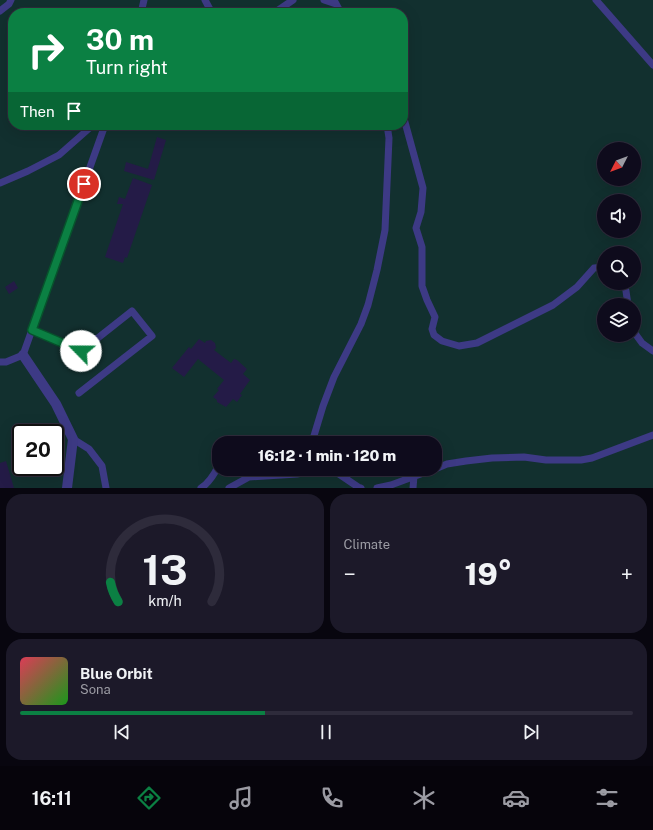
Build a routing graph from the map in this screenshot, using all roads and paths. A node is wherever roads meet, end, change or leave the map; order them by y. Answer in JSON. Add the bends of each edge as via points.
{"nodes":[{"id":1,"x":11,"y":0,"type":"edge"},
{"id":2,"x":293,"y":0,"type":"edge"},
{"id":3,"x":324,"y":0,"type":"edge"},
{"id":4,"x":596,"y":0,"type":"edge"},
{"id":5,"x":335,"y":2,"type":"edge"},
{"id":6,"x":281,"y":8,"type":"edge"},
{"id":7,"x":0,"y":11,"type":"edge"},
{"id":8,"x":653,"y":65,"type":"edge"},
{"id":9,"x":87,"y":130,"type":"edge"},
{"id":10,"x":103,"y":130,"type":"edge"},
{"id":11,"x":388,"y":130,"type":"edge"},
{"id":12,"x":407,"y":130,"type":"edge"},
{"id":13,"x":0,"y":183,"type":"edge"},
{"id":14,"x":597,"y":268,"type":"edge"},
{"id":15,"x":32,"y":330,"type":"junction"},
{"id":16,"x":641,"y":342,"type":"edge"},
{"id":17,"x":81,"y":351,"type":"junction"},
{"id":18,"x":653,"y":351,"type":"edge"},
{"id":19,"x":23,"y":356,"type":"junction"},
{"id":20,"x":70,"y":360,"type":"dead end"},
{"id":21,"x":0,"y":362,"type":"edge"},
{"id":22,"x":79,"y":393,"type":"dead end"},
{"id":23,"x":653,"y":434,"type":"edge"},
{"id":24,"x":314,"y":436,"type":"edge"},
{"id":25,"x":73,"y":439,"type":"junction"},
{"id":26,"x":442,"y":467,"type":"edge"},
{"id":27,"x":212,"y":476,"type":"edge"},
{"id":28,"x":249,"y":476,"type":"edge"},
{"id":29,"x":342,"y":476,"type":"edge"},
{"id":30,"x":414,"y":476,"type":"joint"},
{"id":31,"x":391,"y":485,"type":"junction"},
{"id":32,"x":67,"y":488,"type":"edge"},
{"id":33,"x":106,"y":488,"type":"edge"},
{"id":34,"x":201,"y":488,"type":"edge"},
{"id":35,"x":229,"y":488,"type":"edge"},
{"id":36,"x":362,"y":488,"type":"edge"},
{"id":37,"x":376,"y":488,"type":"edge"},
{"id":38,"x":399,"y":488,"type":"edge"},
{"id":39,"x":414,"y":488,"type":"edge"}],
"edges":[{"from":1,"to":7,"type":"lane"},
{"from":2,"to":6,"type":"lane"},
{"from":3,"to":5,"type":"lane"},
{"from":4,"to":8,"type":"lane"},
{"from":9,"to":13,"type":"lane","via":[[59,155]]},
{"from":10,"to":15,"type":"lane"},
{"from":11,"to":24,"type":"lane","via":[[385,230],[377,270],[361,324],[334,377]]},
{"from":12,"to":14,"type":"lane","via":[[423,188],[421,212],[416,228],[422,247],[422,286],[435,317],[432,329],[434,335],[442,341],[459,346],[477,343],[553,305]]},
{"from":15,"to":17,"type":"lane"},
{"from":15,"to":19,"type":"lane"},
{"from":16,"to":18,"type":"lane"},
{"from":17,"to":20,"type":"lane"},
{"from":17,"to":22,"type":"lane","via":[[132,311],[152,336]]},
{"from":19,"to":21,"type":"lane"},
{"from":19,"to":25,"type":"street","via":[[56,404]]},
{"from":23,"to":26,"type":"lane","via":[[581,460],[492,458]]},
{"from":25,"to":32,"type":"street"},
{"from":25,"to":33,"type":"lane","via":[[89,449],[102,466]]},
{"from":27,"to":34,"type":"lane"},
{"from":28,"to":35,"type":"lane"},
{"from":29,"to":36,"type":"lane"},
{"from":30,"to":31,"type":"lane"},
{"from":30,"to":39,"type":"lane"},
{"from":31,"to":37,"type":"lane"},
{"from":31,"to":38,"type":"lane"}]}
